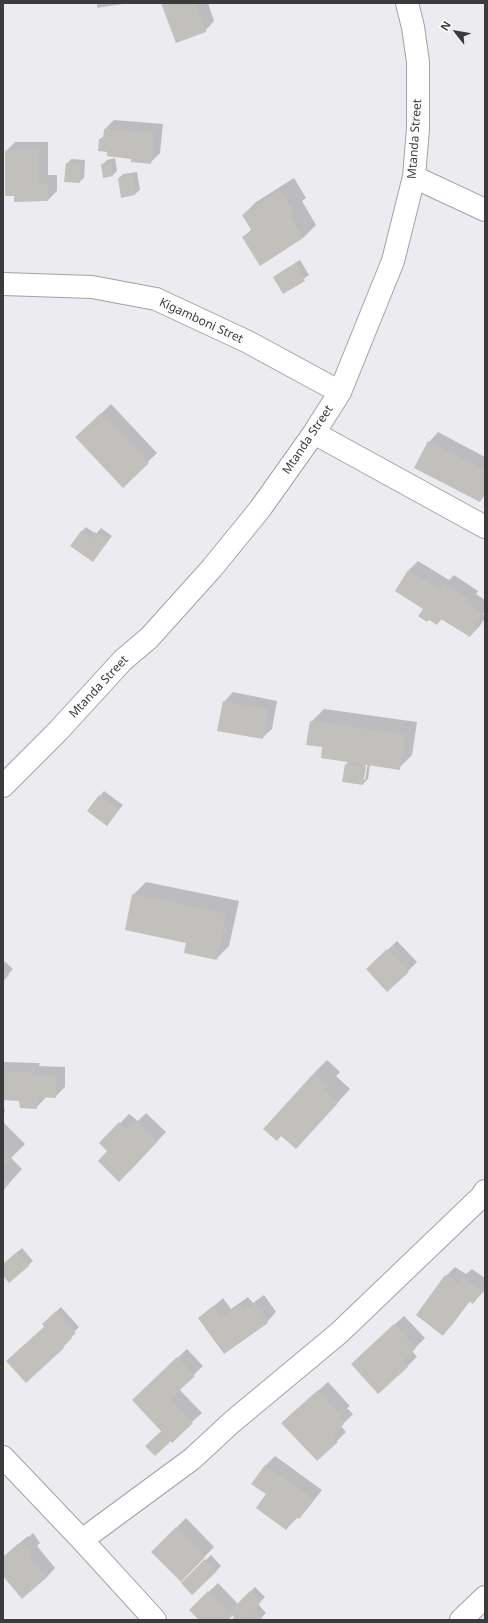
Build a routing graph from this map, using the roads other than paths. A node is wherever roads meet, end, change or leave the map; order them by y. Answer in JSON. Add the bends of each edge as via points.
{"nodes":[{"id":1,"x":407,"y":3,"type":"edge"},
{"id":2,"x":414,"y":177,"type":"junction"},
{"id":3,"x":485,"y":210,"type":"edge"},
{"id":4,"x":3,"y":284,"type":"edge"},
{"id":5,"x":340,"y":392,"type":"junction"},
{"id":6,"x":314,"y":433,"type":"junction"},
{"id":7,"x":485,"y":527,"type":"edge"},
{"id":8,"x":3,"y":786,"type":"edge"},
{"id":9,"x":485,"y":1191,"type":"edge"},
{"id":10,"x":3,"y":1457,"type":"edge"},
{"id":11,"x":82,"y":1540,"type":"junction"},
{"id":12,"x":485,"y":1597,"type":"edge"},
{"id":13,"x":155,"y":1620,"type":"edge"},
{"id":14,"x":461,"y":1620,"type":"edge"}],
"edges":[{"from":1,"to":2,"type":"street","name":"Mtanda Street","via":[[418,62],[418,129]]},
{"from":2,"to":3,"type":"street"},
{"from":2,"to":5,"type":"street","name":"Mtanda Street","via":[[393,261]]},
{"from":4,"to":5,"type":"street","name":"Kigamboni Stret","via":[[92,287],[156,300],[248,342]]},
{"from":5,"to":6,"type":"street","name":"Mtanda Street"},
{"from":6,"to":7,"type":"street"},
{"from":6,"to":8,"type":"street","name":"Mtanda Street","via":[[260,509],[212,568],[149,638],[123,660]]},
{"from":9,"to":11,"type":"street","via":[[339,1333],[232,1422],[192,1459]]},
{"from":10,"to":11,"type":"street"},
{"from":11,"to":13,"type":"street"},
{"from":12,"to":14,"type":"street"}]}
